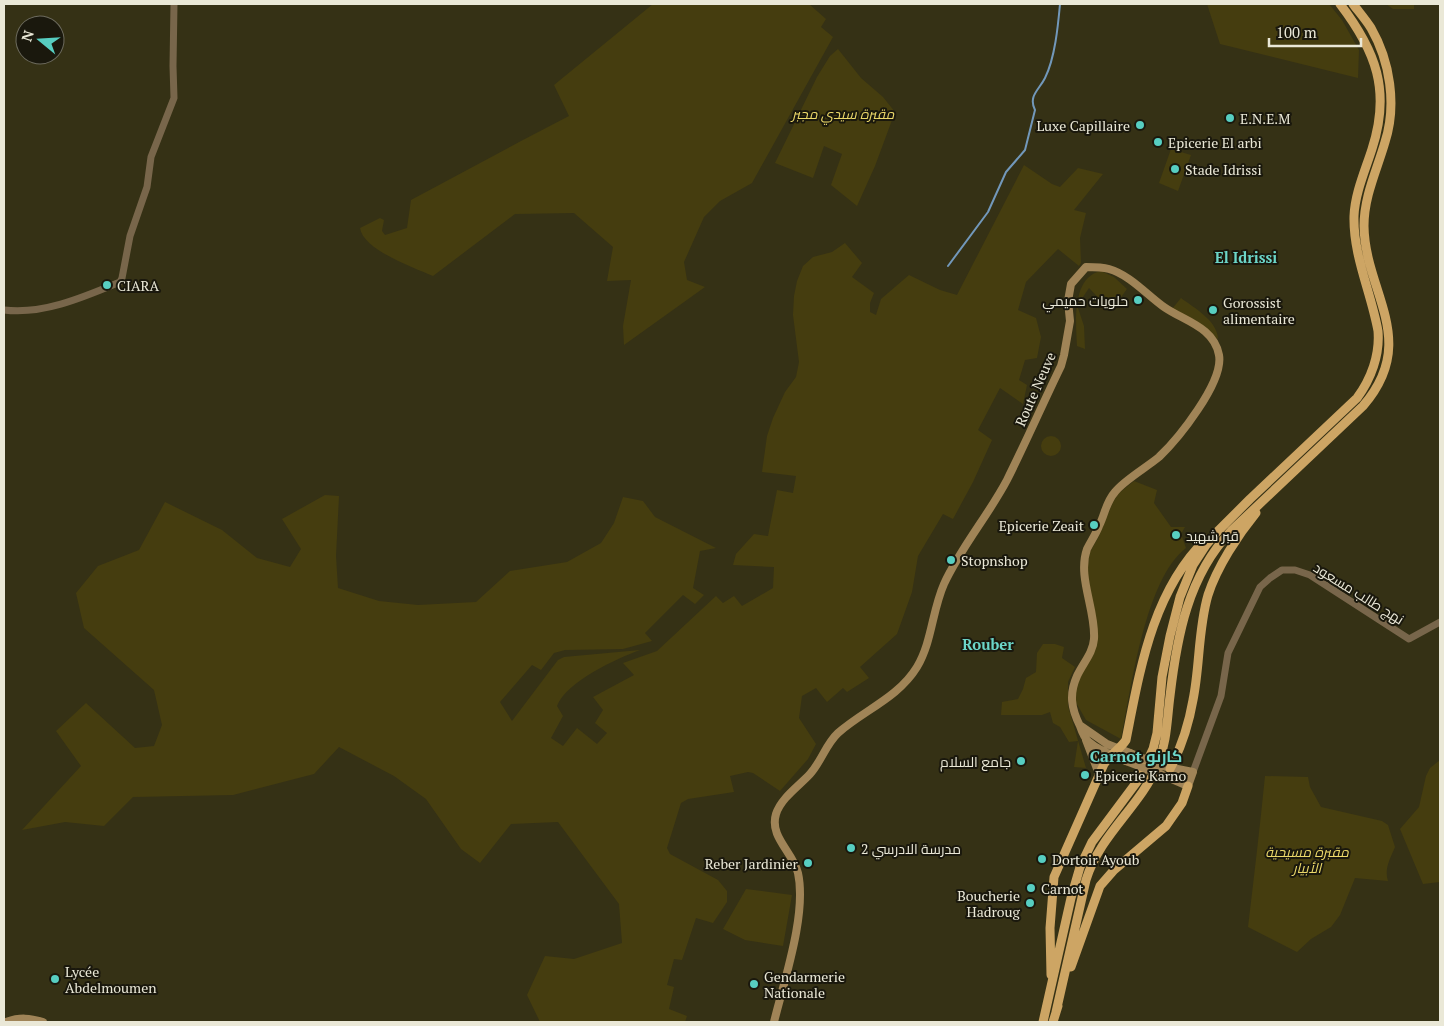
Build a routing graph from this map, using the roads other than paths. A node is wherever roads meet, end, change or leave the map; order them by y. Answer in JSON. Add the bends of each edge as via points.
{"nodes":[{"id":1,"x":174,"y":4,"type":"edge"},
{"id":2,"x":1340,"y":4,"type":"edge"},
{"id":3,"x":1353,"y":4,"type":"edge"},
{"id":4,"x":4,"y":310,"type":"edge"},
{"id":5,"x":1278,"y":485,"type":"junction"},
{"id":6,"x":1250,"y":498,"type":"junction"},
{"id":7,"x":1440,"y":622,"type":"edge"},
{"id":8,"x":1079,"y":725,"type":"junction"},
{"id":9,"x":1085,"y":738,"type":"junction"},
{"id":10,"x":1121,"y":752,"type":"junction"},
{"id":11,"x":1124,"y":760,"type":"junction"},
{"id":12,"x":1164,"y":771,"type":"junction"},
{"id":13,"x":1193,"y":772,"type":"junction"},
{"id":14,"x":1099,"y":774,"type":"junction"},
{"id":15,"x":1188,"y":786,"type":"junction"},
{"id":16,"x":1056,"y":1012,"type":"junction"},
{"id":17,"x":1047,"y":1021,"type":"edge"},
{"id":18,"x":6,"y":1022,"type":"edge"},
{"id":19,"x":43,"y":1022,"type":"edge"},
{"id":20,"x":774,"y":1022,"type":"edge"}],
"edges":[{"from":1,"to":4,"type":"street","via":[[174,98],[151,157],[147,187],[130,236],[120,282],[50,307]]},
{"from":2,"to":6,"type":"highway","via":[[1365,41],[1374,63],[1381,99],[1379,124],[1358,190],[1354,219],[1357,253],[1378,331],[1377,354],[1357,398]]},
{"from":3,"to":5,"type":"highway","via":[[1378,41],[1390,91],[1388,130],[1364,213],[1367,254],[1380,296],[1388,334],[1388,352],[1374,391],[1363,406]]},
{"from":5,"to":12,"type":"highway","via":[[1220,567],[1209,594],[1193,700],[1178,754]]},
{"from":5,"to":16,"type":"highway","via":[[1231,531],[1201,570],[1185,613],[1161,755],[1146,787],[1092,861]]},
{"from":6,"to":10,"type":"highway","via":[[1200,545],[1162,604],[1149,635]]},
{"from":6,"to":17,"type":"highway","via":[[1206,545],[1193,565],[1180,597],[1162,677],[1153,749],[1139,780],[1092,842],[1080,867]]},
{"from":7,"to":13,"type":"street","name":"نهج طالب مسعود","via":[[1409,638],[1310,575],[1282,570],[1260,587],[1228,653],[1220,696]]},
{"from":8,"to":9,"type":"main road"},
{"from":8,"to":10,"type":"main road"},
{"from":8,"to":20,"type":"main road","name":"Route Neuve","via":[[1071,696],[1094,639],[1084,570],[1086,552],[1108,500],[1176,439],[1214,382],[1219,364],[1214,342],[1198,325],[1166,308],[1121,274],[1099,267],[1086,267],[1072,284],[1068,302],[1070,321],[1061,366],[1007,480],[943,586],[925,650],[916,669],[886,700],[837,734],[812,773],[776,812],[776,833],[794,860],[800,890],[794,944]]},
{"from":9,"to":10,"type":"main road","via":[[1096,747]]},
{"from":9,"to":14,"type":"main road"},
{"from":10,"to":11,"type":"main road"},
{"from":10,"to":11,"type":"main road"},
{"from":10,"to":12,"type":"main road","bridge":true},
{"from":10,"to":14,"type":"highway"},
{"from":11,"to":12,"type":"main road","bridge":true},
{"from":12,"to":13,"type":"main road"},
{"from":12,"to":15,"type":"main road","via":[[1180,777]]},
{"from":13,"to":15,"type":"main road"},
{"from":14,"to":17,"type":"highway","via":[[1054,877]]},
{"from":15,"to":16,"type":"highway","via":[[1182,804],[1166,826],[1100,886]]},
{"from":16,"to":17,"type":"highway"},
{"from":18,"to":19,"type":"main road","via":[[16,1018]]}]}
